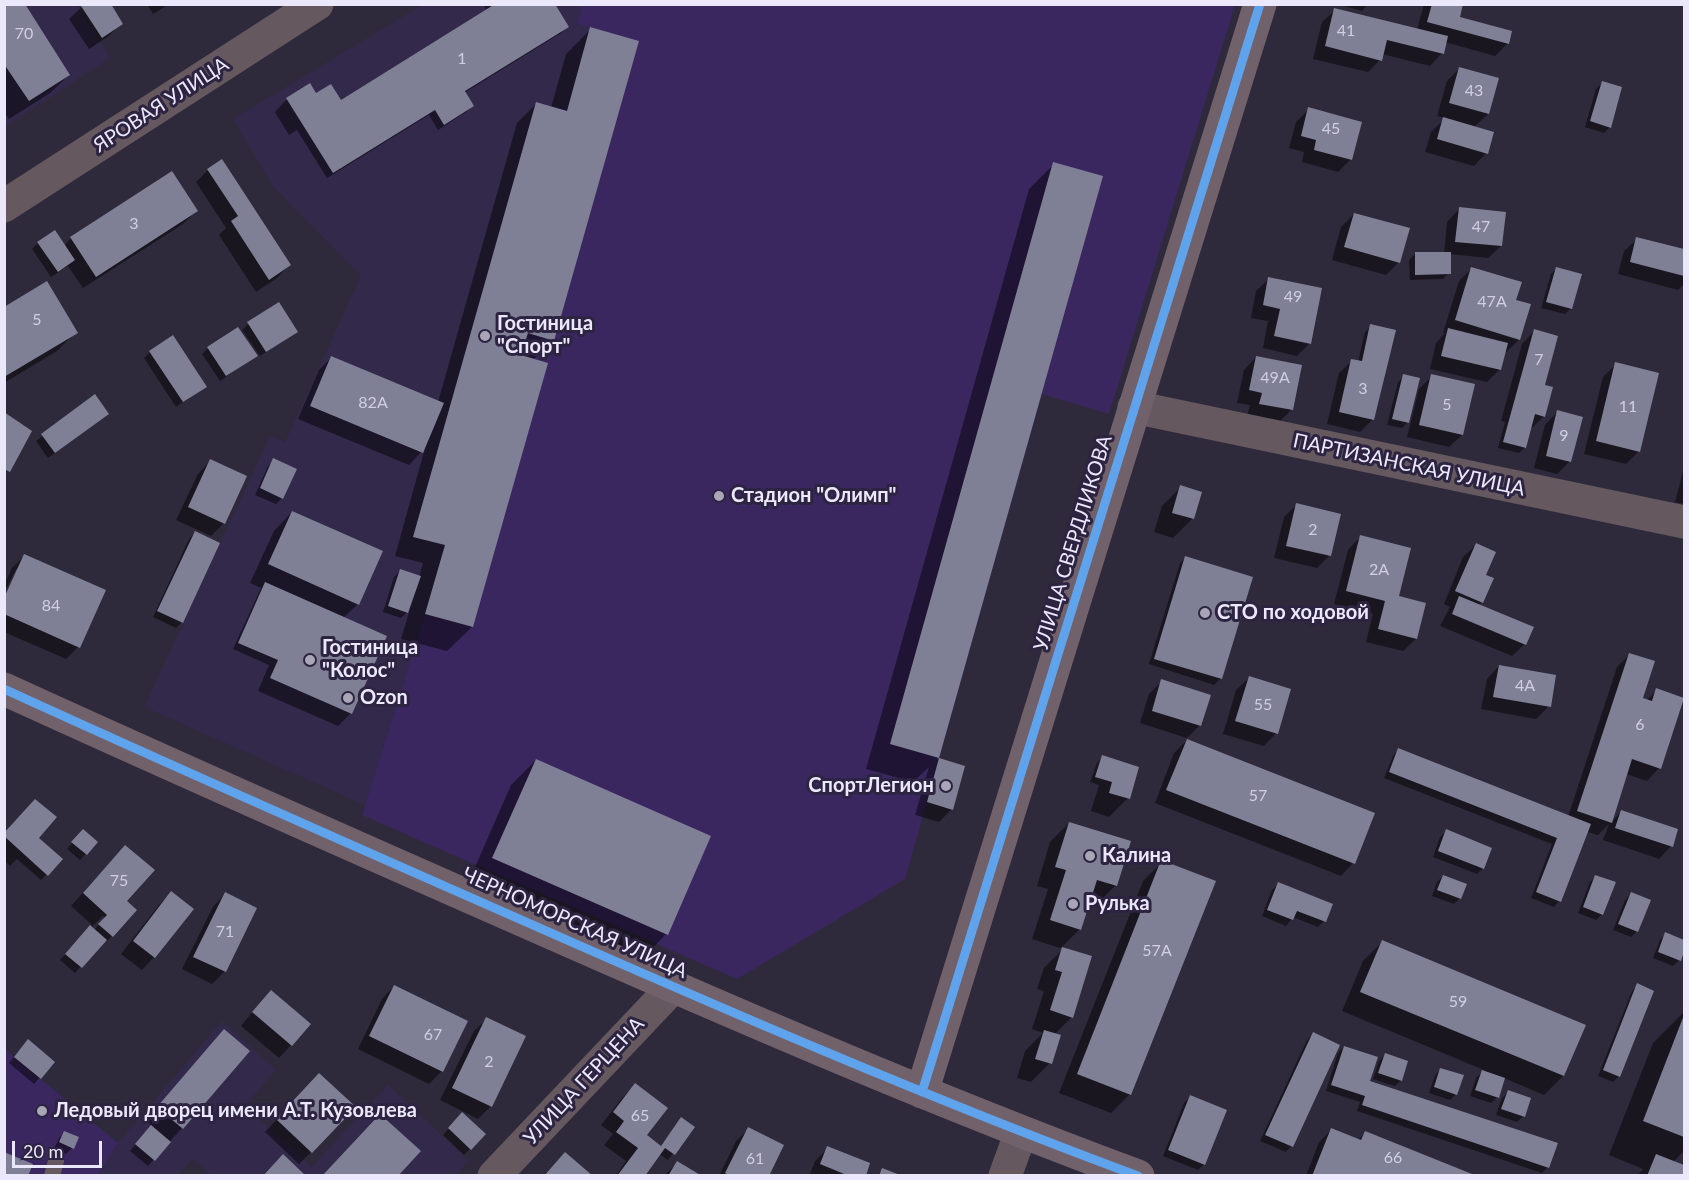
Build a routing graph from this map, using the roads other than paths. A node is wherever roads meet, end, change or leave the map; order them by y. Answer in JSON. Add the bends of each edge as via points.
{"nodes":[{"id":1,"x":317,"y":4,"type":"edge"},
{"id":2,"x":1260,"y":4,"type":"edge"},
{"id":3,"x":4,"y":206,"type":"edge"},
{"id":4,"x":1134,"y":407,"type":"junction"},
{"id":5,"x":1684,"y":522,"type":"edge"},
{"id":6,"x":4,"y":689,"type":"edge"},
{"id":7,"x":674,"y":986,"type":"junction"},
{"id":8,"x":922,"y":1092,"type":"junction"},
{"id":9,"x":1021,"y":1132,"type":"junction"},
{"id":10,"x":494,"y":1176,"type":"edge"},
{"id":11,"x":1005,"y":1176,"type":"edge"},
{"id":12,"x":1138,"y":1176,"type":"edge"}],
"edges":[{"from":1,"to":3,"type":"street","name":"ЯРОВАЯ УЛИЦА"},
{"from":2,"to":4,"type":"street","name":"УЛИЦА СВЕРДЛИКОВА"},
{"from":4,"to":5,"type":"street","name":"ПАРТИЗАНСКАЯ УЛИЦА"},
{"from":4,"to":8,"type":"street","name":"УЛИЦА СВЕРДЛИКОВА"},
{"from":6,"to":7,"type":"street","name":"ЧЕРНОМОРСКАЯ УЛИЦА"},
{"from":7,"to":8,"type":"street","name":"ЧЕРНОМОРСКАЯ УЛИЦА"},
{"from":7,"to":10,"type":"street","name":"УЛИЦА ГЕРЦЕНА"},
{"from":8,"to":9,"type":"street","name":"ЧЕРНОМОРСКАЯ УЛИЦА"},
{"from":9,"to":11,"type":"street"},
{"from":9,"to":12,"type":"street","name":"ЧЕРНОМОРСКАЯ УЛИЦА"}]}
